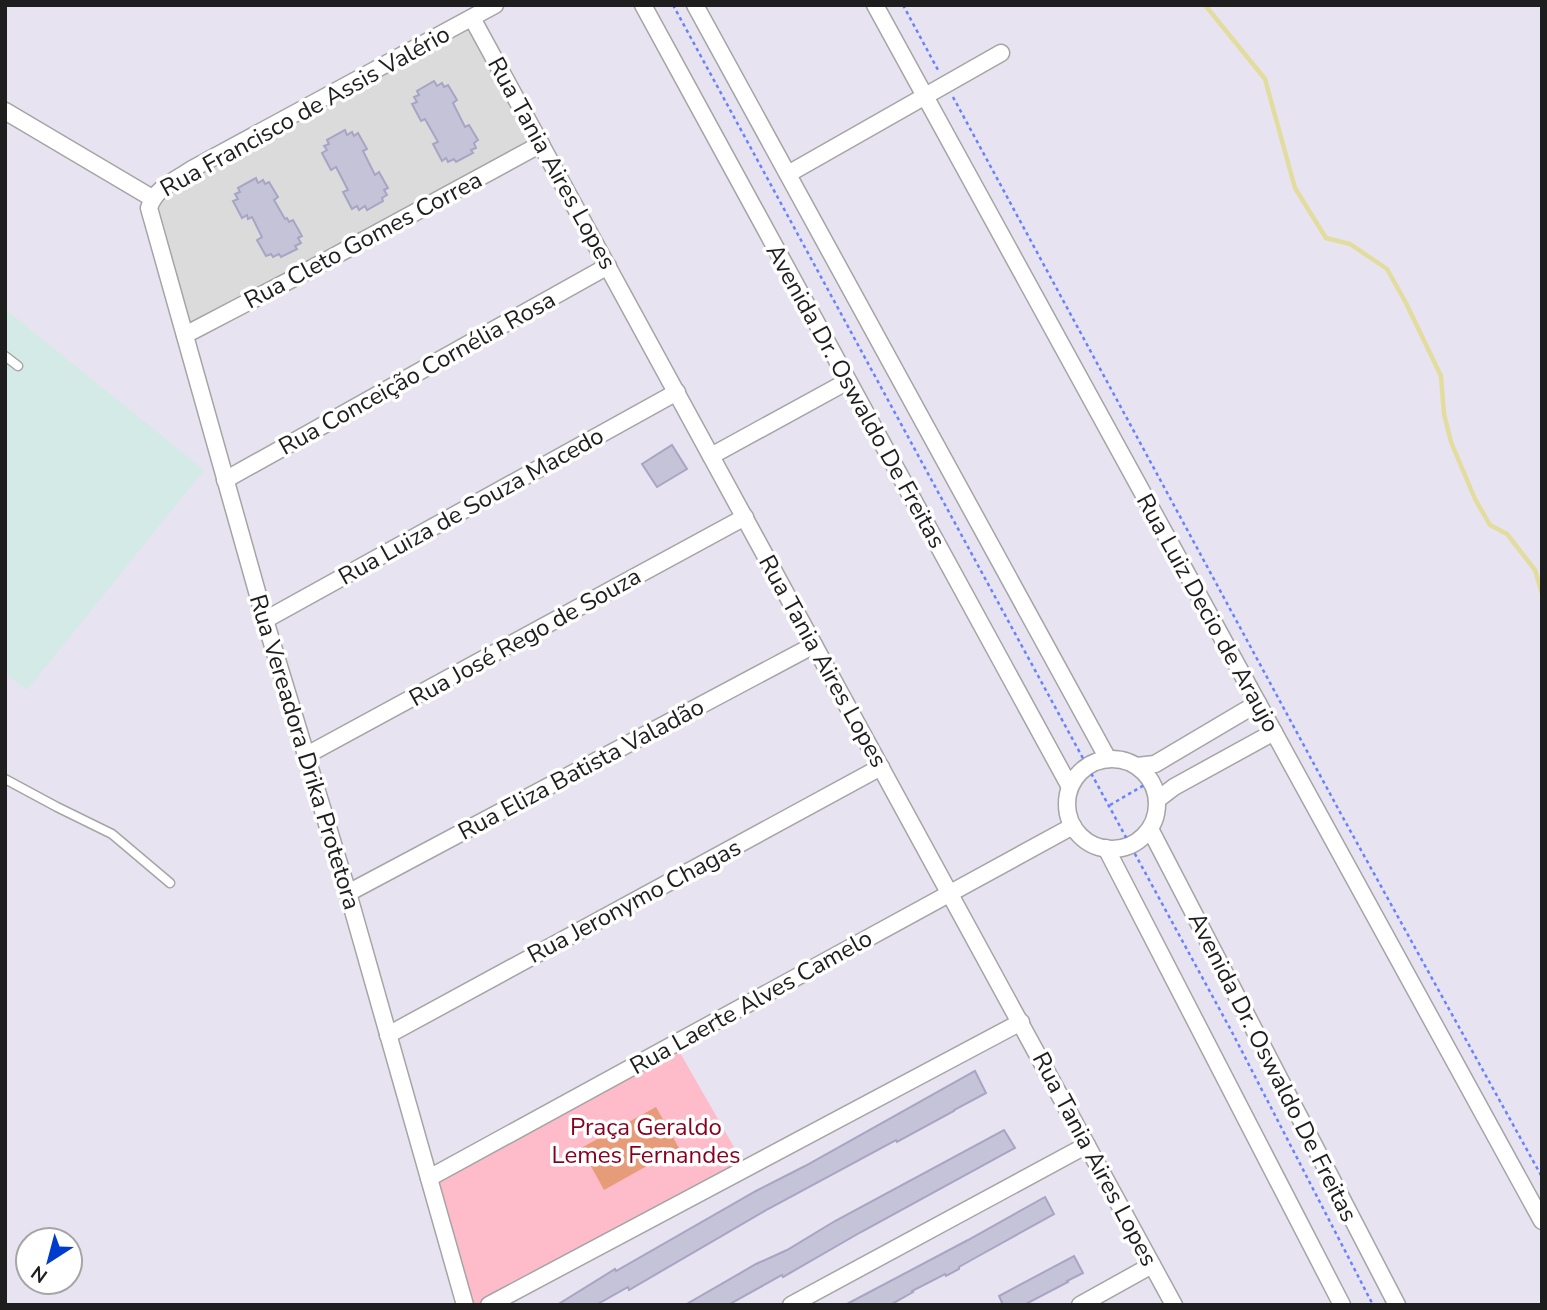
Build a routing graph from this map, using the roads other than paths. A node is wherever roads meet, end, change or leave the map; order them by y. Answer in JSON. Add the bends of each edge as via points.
{"nodes":[{"id":1,"x":495,"y":5,"type":"edge"},
{"id":2,"x":643,"y":5,"type":"edge"},
{"id":3,"x":695,"y":5,"type":"edge"},
{"id":4,"x":875,"y":5,"type":"edge"},
{"id":5,"x":472,"y":18,"type":"junction"},
{"id":6,"x":1001,"y":53,"type":"dead end"},
{"id":7,"x":925,"y":96,"type":"junction"},
{"id":8,"x":5,"y":111,"type":"edge"},
{"id":9,"x":541,"y":144,"type":"junction"},
{"id":10,"x":788,"y":174,"type":"junction"},
{"id":11,"x":152,"y":198,"type":"junction"},
{"id":12,"x":608,"y":266,"type":"junction"},
{"id":13,"x":185,"y":335,"type":"junction"},
{"id":14,"x":5,"y":356,"type":"edge"},
{"id":15,"x":18,"y":366,"type":"dead end"},
{"id":16,"x":848,"y":381,"type":"junction"},
{"id":17,"x":677,"y":392,"type":"junction"},
{"id":18,"x":712,"y":456,"type":"junction"},
{"id":19,"x":225,"y":480,"type":"junction"},
{"id":20,"x":744,"y":517,"type":"junction"},
{"id":21,"x":265,"y":620,"type":"junction"},
{"id":22,"x":814,"y":645,"type":"junction"},
{"id":23,"x":1258,"y":703,"type":"junction"},
{"id":24,"x":1274,"y":732,"type":"junction"},
{"id":25,"x":305,"y":756,"type":"junction"},
{"id":26,"x":1108,"y":758,"type":"junction"},
{"id":27,"x":1137,"y":766,"type":"junction"},
{"id":28,"x":881,"y":767,"type":"junction"},
{"id":29,"x":5,"y":779,"type":"edge"},
{"id":30,"x":1070,"y":787,"type":"junction"},
{"id":31,"x":1157,"y":800,"type":"junction"},
{"id":32,"x":1073,"y":826,"type":"junction"},
{"id":33,"x":1150,"y":829,"type":"junction"},
{"id":34,"x":1106,"y":848,"type":"junction"},
{"id":35,"x":170,"y":883,"type":"dead end"},
{"id":36,"x":348,"y":893,"type":"junction"},
{"id":37,"x":950,"y":894,"type":"junction"},
{"id":38,"x":1021,"y":1022,"type":"junction"},
{"id":39,"x":388,"y":1035,"type":"junction"},
{"id":40,"x":1087,"y":1145,"type":"junction"},
{"id":41,"x":429,"y":1178,"type":"junction"},
{"id":42,"x":1542,"y":1221,"type":"edge"},
{"id":43,"x":1153,"y":1265,"type":"junction"},
{"id":44,"x":465,"y":1305,"type":"edge"},
{"id":45,"x":489,"y":1305,"type":"edge"},
{"id":46,"x":791,"y":1305,"type":"edge"},
{"id":47,"x":1080,"y":1305,"type":"edge"},
{"id":48,"x":1174,"y":1305,"type":"edge"},
{"id":49,"x":1342,"y":1305,"type":"edge"},
{"id":50,"x":1397,"y":1305,"type":"edge"}],
"edges":[{"from":1,"to":5,"type":"street","name":"Rua Francisco de Assis Valério"},
{"from":2,"to":16,"type":"street","name":"Avenida Dr. Oswaldo De Freitas"},
{"from":3,"to":10,"type":"street","name":"Avenida Dr. Oswaldo De Freitas"},
{"from":4,"to":7,"type":"street","name":"Rua Luiz Decio de Araujo"},
{"from":5,"to":9,"type":"street","name":"Rua Tania Aires Lopes"},
{"from":5,"to":11,"type":"street","name":"Rua Francisco de Assis Valério","via":[[192,169]]},
{"from":6,"to":7,"type":"street"},
{"from":7,"to":10,"type":"street"},
{"from":7,"to":23,"type":"street","name":"Rua Luiz Decio de Araujo"},
{"from":8,"to":11,"type":"street"},
{"from":9,"to":12,"type":"street","name":"Rua Tania Aires Lopes"},
{"from":9,"to":13,"type":"street","name":"Rua Cleto Gomes Correa"},
{"from":10,"to":26,"type":"street","name":"Avenida Dr. Oswaldo De Freitas"},
{"from":11,"to":13,"type":"street","name":"Rua Vereadora Drika Protetora","via":[[149,208]]},
{"from":12,"to":17,"type":"street","name":"Rua Tania Aires Lopes"},
{"from":12,"to":19,"type":"street","name":"Rua Conceição Cornélia Rosa"},
{"from":13,"to":19,"type":"street","name":"Rua Vereadora Drika Protetora"},
{"from":14,"to":15,"type":"lane"},
{"from":16,"to":18,"type":"street"},
{"from":16,"to":30,"type":"street","name":"Avenida Dr. Oswaldo De Freitas"},
{"from":17,"to":18,"type":"street","name":"Rua Tania Aires Lopes"},
{"from":17,"to":21,"type":"street","name":"Rua Luiza de Souza Macedo"},
{"from":18,"to":20,"type":"street","name":"Rua Tania Aires Lopes"},
{"from":19,"to":21,"type":"street","name":"Rua Vereadora Drika Protetora"},
{"from":20,"to":22,"type":"street","name":"Rua Tania Aires Lopes"},
{"from":20,"to":25,"type":"street","name":"Rua José Rego de Souza"},
{"from":21,"to":25,"type":"street","name":"Rua Vereadora Drika Protetora"},
{"from":22,"to":28,"type":"street","name":"Rua Tania Aires Lopes"},
{"from":22,"to":36,"type":"street","name":"Rua Eliza Batista Valadão"},
{"from":23,"to":24,"type":"street","name":"Rua Luiz Decio de Araujo"},
{"from":23,"to":27,"type":"street","via":[[1155,764]]},
{"from":24,"to":31,"type":"street"},
{"from":24,"to":42,"type":"street","name":"Rua Luiz Decio de Araujo"},
{"from":25,"to":36,"type":"street","name":"Rua Vereadora Drika Protetora"},
{"from":26,"to":27,"type":"street"},
{"from":26,"to":30,"type":"street","via":[[1087,766]]},
{"from":27,"to":31,"type":"street","via":[[1151,781]]},
{"from":28,"to":37,"type":"street","name":"Rua Tania Aires Lopes"},
{"from":28,"to":39,"type":"street","name":"Rua Jeronymo Chagas"},
{"from":29,"to":35,"type":"lane","via":[[112,834]]},
{"from":30,"to":32,"type":"street","via":[[1067,807]]},
{"from":31,"to":33,"type":"street"},
{"from":32,"to":34,"type":"street","via":[[1087,841]]},
{"from":32,"to":37,"type":"street","name":"Rua Laerte Alves Camelo"},
{"from":33,"to":34,"type":"street","via":[[1130,845]]},
{"from":33,"to":50,"type":"street","name":"Avenida Dr. Oswaldo De Freitas"},
{"from":34,"to":49,"type":"street","name":"Avenida Dr. Oswaldo De Freitas"},
{"from":36,"to":39,"type":"street","name":"Rua Vereadora Drika Protetora"},
{"from":37,"to":38,"type":"street","name":"Rua Tania Aires Lopes"},
{"from":37,"to":41,"type":"street","name":"Rua Laerte Alves Camelo"},
{"from":38,"to":40,"type":"street","name":"Rua Tania Aires Lopes"},
{"from":38,"to":45,"type":"street"},
{"from":39,"to":41,"type":"street","name":"Rua Vereadora Drika Protetora"},
{"from":40,"to":43,"type":"street","name":"Rua Tania Aires Lopes"},
{"from":40,"to":46,"type":"street"},
{"from":41,"to":44,"type":"street","name":"Rua Vereadora Drika Protetora"},
{"from":43,"to":47,"type":"street"},
{"from":43,"to":48,"type":"street","name":"Rua Tania Aires Lopes"}]}
